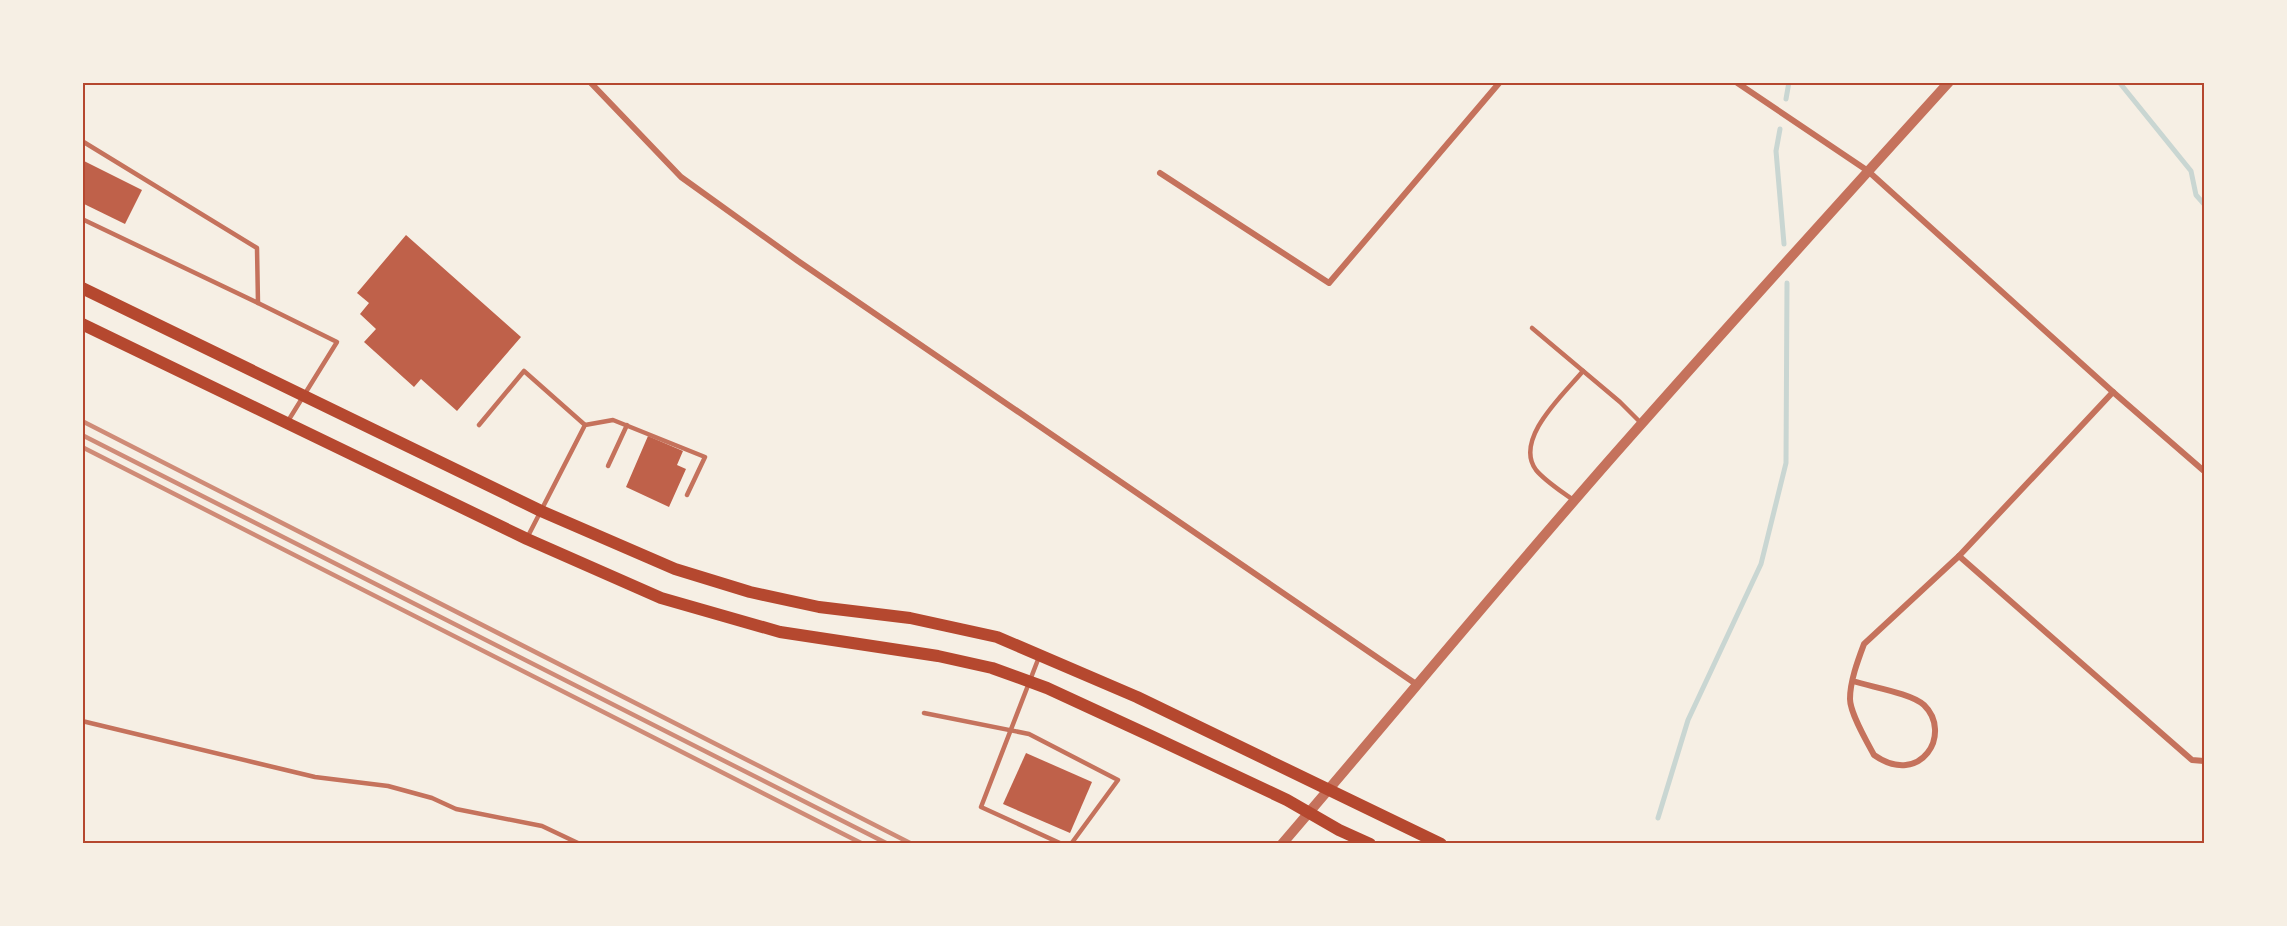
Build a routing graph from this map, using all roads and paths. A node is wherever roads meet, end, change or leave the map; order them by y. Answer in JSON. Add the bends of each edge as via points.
{"nodes":[{"id":1,"x":590,"y":82,"type":"edge"},
{"id":2,"x":1500,"y":82,"type":"edge"},
{"id":3,"x":1736,"y":82,"type":"edge"},
{"id":4,"x":1949,"y":82,"type":"edge"},
{"id":5,"x":82,"y":141,"type":"edge"},
{"id":6,"x":1868,"y":171,"type":"junction"},
{"id":7,"x":1160,"y":173,"type":"dead end"},
{"id":8,"x":82,"y":219,"type":"edge"},
{"id":9,"x":82,"y":288,"type":"edge"},
{"id":10,"x":258,"y":303,"type":"junction"},
{"id":11,"x":82,"y":324,"type":"edge"},
{"id":12,"x":1532,"y":328,"type":"dead end"},
{"id":13,"x":1583,"y":371,"type":"junction"},
{"id":14,"x":2113,"y":392,"type":"junction"},
{"id":15,"x":302,"y":396,"type":"junction"},
{"id":16,"x":287,"y":423,"type":"junction"},
{"id":17,"x":1642,"y":424,"type":"junction"},
{"id":18,"x":479,"y":425,"type":"dead end"},
{"id":19,"x":585,"y":425,"type":"junction"},
{"id":20,"x":627,"y":425,"type":"junction"},
{"id":21,"x":608,"y":466,"type":"dead end"},
{"id":22,"x":2205,"y":471,"type":"edge"},
{"id":23,"x":687,"y":495,"type":"dead end"},
{"id":24,"x":1574,"y":501,"type":"junction"},
{"id":25,"x":541,"y":511,"type":"junction"},
{"id":26,"x":527,"y":539,"type":"junction"},
{"id":27,"x":1959,"y":556,"type":"junction"},
{"id":28,"x":1040,"y":655,"type":"junction"},
{"id":29,"x":1029,"y":681,"type":"junction"},
{"id":30,"x":1853,"y":681,"type":"junction"},
{"id":31,"x":1416,"y":684,"type":"junction"},
{"id":32,"x":924,"y":713,"type":"dead end"},
{"id":33,"x":82,"y":721,"type":"edge"},
{"id":34,"x":1011,"y":729,"type":"junction"},
{"id":35,"x":2205,"y":761,"type":"edge"},
{"id":36,"x":1329,"y":792,"type":"junction"},
{"id":37,"x":1311,"y":813,"type":"junction"},
{"id":38,"x":580,"y":843,"type":"edge"},
{"id":39,"x":1062,"y":843,"type":"edge"},
{"id":40,"x":1071,"y":843,"type":"edge"},
{"id":41,"x":1282,"y":843,"type":"edge"},
{"id":42,"x":1370,"y":843,"type":"edge"},
{"id":43,"x":1441,"y":843,"type":"edge"}],
"edges":[{"from":1,"to":31,"type":"street","via":[[681,177],[807,268]]},
{"from":2,"to":7,"type":"street","via":[[1329,283]]},
{"from":3,"to":6,"type":"street"},
{"from":4,"to":6,"type":"street"},
{"from":5,"to":10,"type":"lane","via":[[257,248]]},
{"from":6,"to":14,"type":"street"},
{"from":6,"to":17,"type":"street"},
{"from":8,"to":10,"type":"lane"},
{"from":9,"to":15,"type":"main road"},
{"from":10,"to":15,"type":"lane","via":[[337,342]]},
{"from":11,"to":16,"type":"main road"},
{"from":12,"to":13,"type":"lane"},
{"from":13,"to":17,"type":"lane"},
{"from":13,"to":24,"type":"lane","via":[[1537,427],[1530,452],[1538,472]]},
{"from":14,"to":22,"type":"street"},
{"from":14,"to":27,"type":"street"},
{"from":15,"to":16,"type":"lane"},
{"from":15,"to":25,"type":"main road"},
{"from":16,"to":26,"type":"main road"},
{"from":17,"to":24,"type":"street"},
{"from":18,"to":19,"type":"lane","via":[[524,371]]},
{"from":19,"to":20,"type":"lane","via":[[613,420]]},
{"from":19,"to":25,"type":"lane"},
{"from":20,"to":21,"type":"lane"},
{"from":20,"to":23,"type":"lane","via":[[705,457]]},
{"from":24,"to":31,"type":"street"},
{"from":25,"to":26,"type":"lane"},
{"from":25,"to":28,"type":"main road","via":[[675,569],[750,592],[819,607],[910,618],[997,637]]},
{"from":26,"to":29,"type":"main road","via":[[661,598],[727,619],[780,632],[938,656]]},
{"from":27,"to":30,"type":"street","via":[[1864,644]]},
{"from":27,"to":35,"type":"street","via":[[2192,760]]},
{"from":28,"to":29,"type":"lane"},
{"from":28,"to":36,"type":"main road","via":[[1137,697]]},
{"from":29,"to":34,"type":"lane"},
{"from":29,"to":37,"type":"main road"},
{"from":30,"to":30,"type":"street","via":[[1850,700],[1874,755],[1898,767],[1928,754],[1935,737],[1925,706]]},
{"from":31,"to":36,"type":"street"},
{"from":32,"to":34,"type":"lane"},
{"from":33,"to":38,"type":"lane","via":[[315,777],[388,786],[456,809],[542,826]]},
{"from":34,"to":39,"type":"lane","via":[[981,807]]},
{"from":34,"to":40,"type":"lane","via":[[1029,734],[1118,780]]},
{"from":36,"to":37,"type":"street"},
{"from":36,"to":43,"type":"main road"},
{"from":37,"to":41,"type":"street"},
{"from":37,"to":42,"type":"main road"}]}
